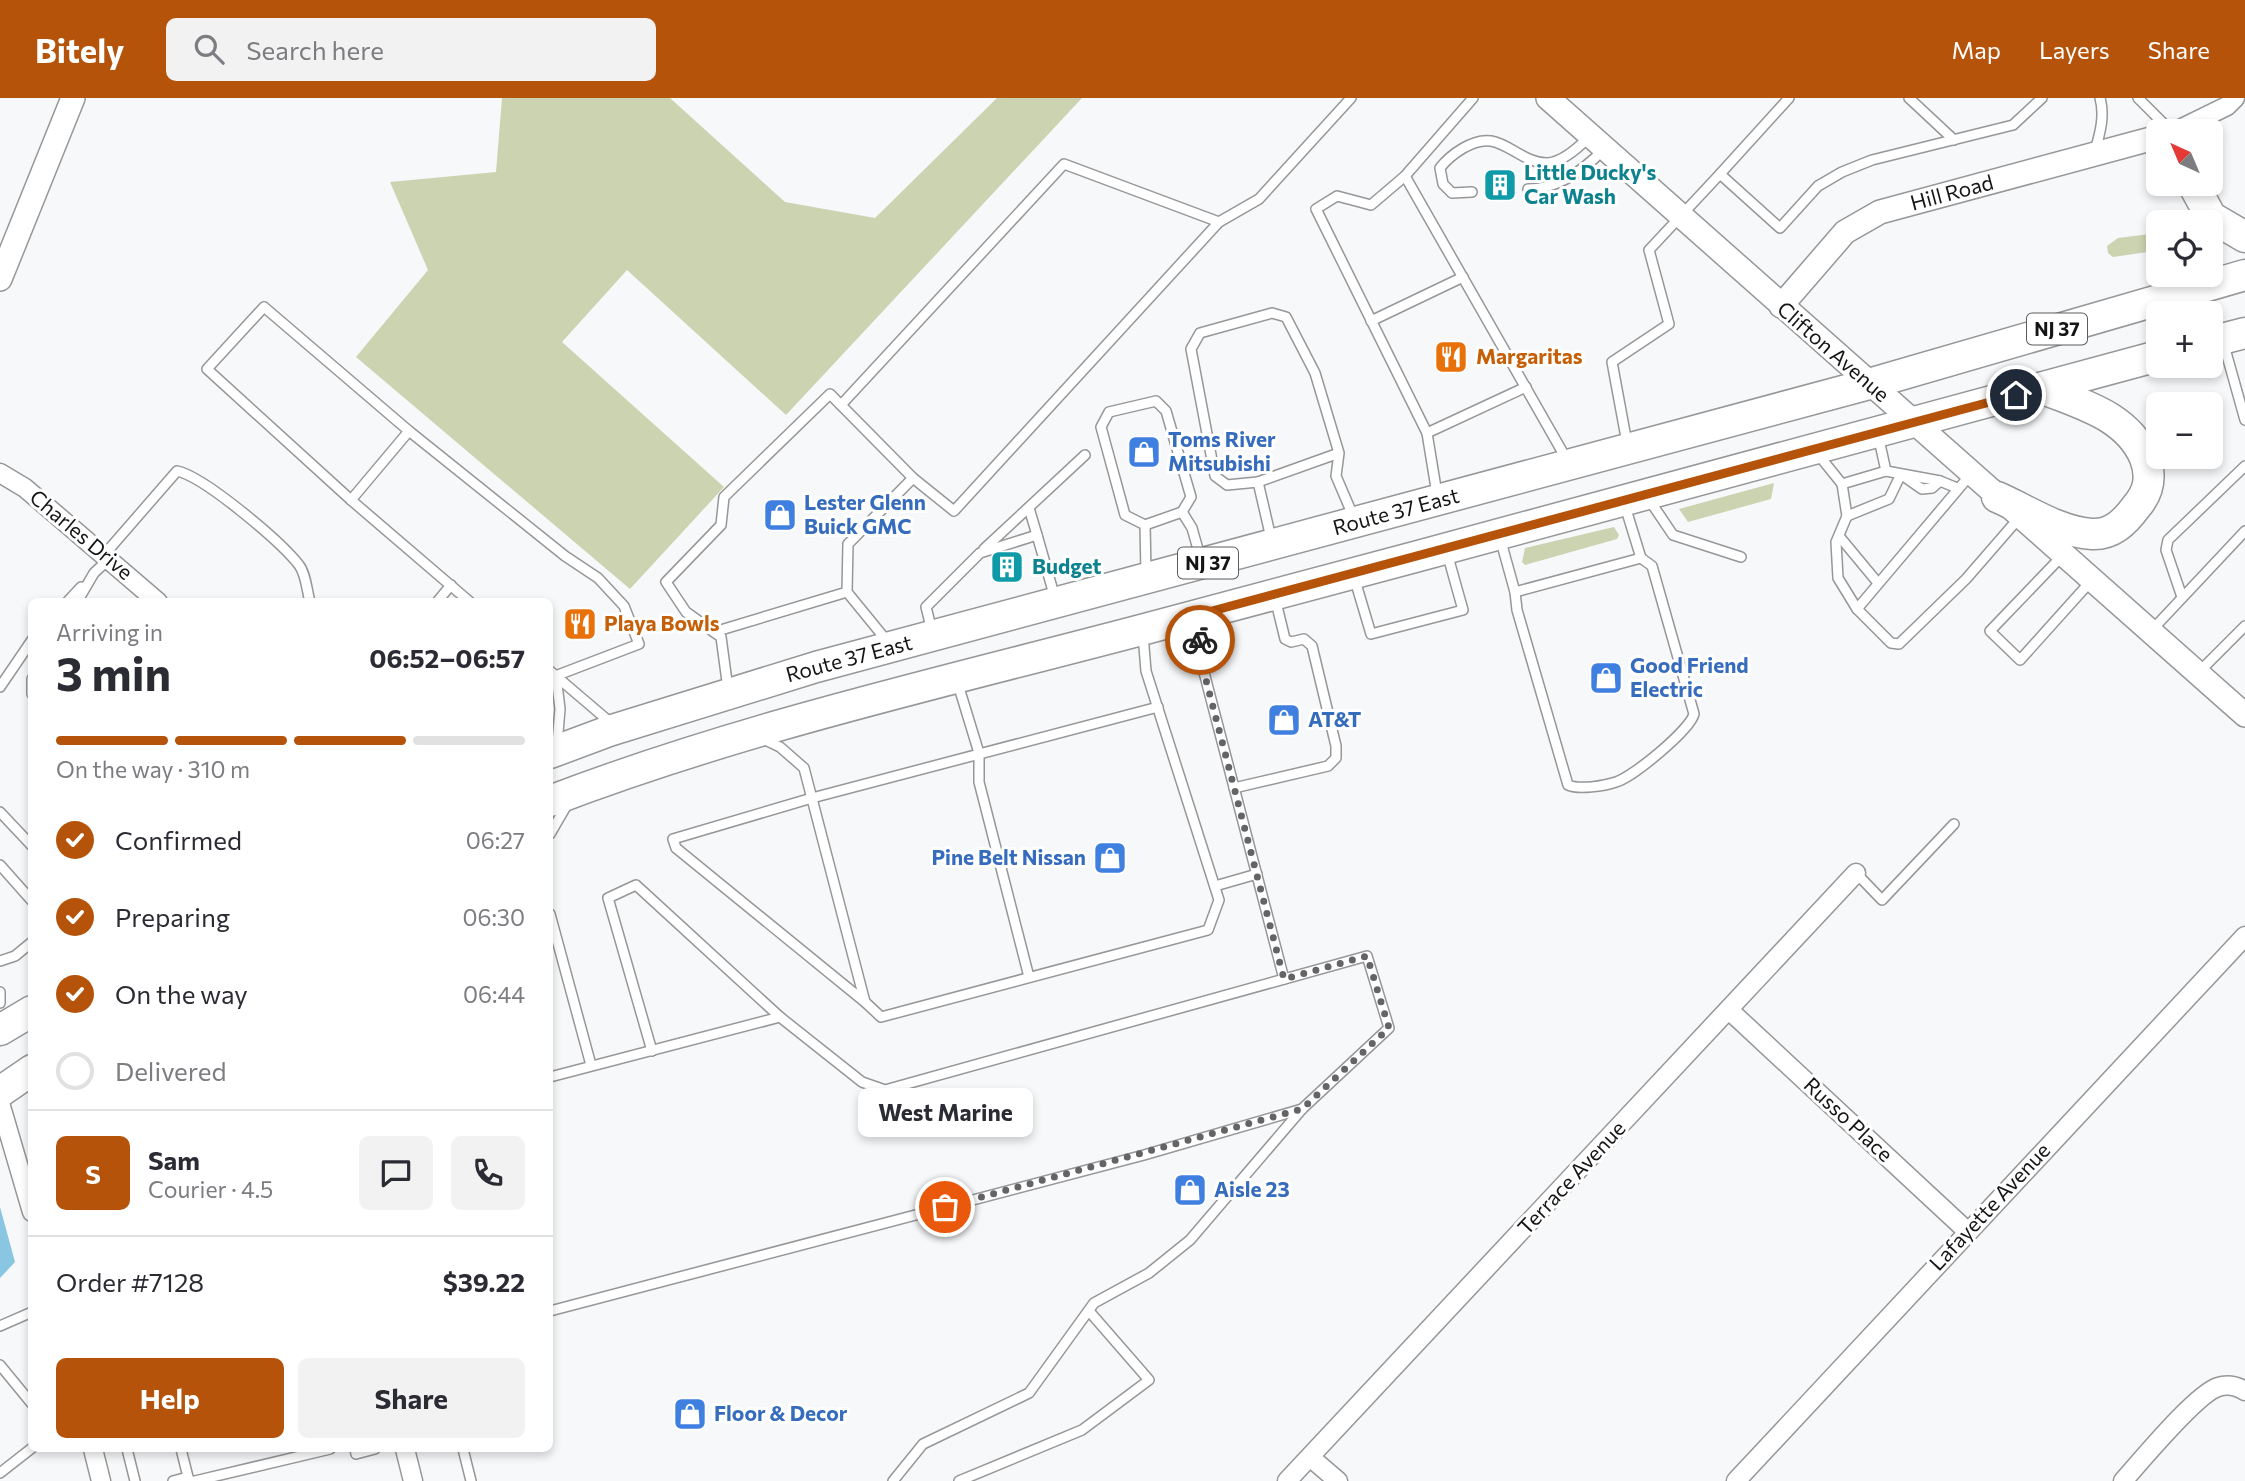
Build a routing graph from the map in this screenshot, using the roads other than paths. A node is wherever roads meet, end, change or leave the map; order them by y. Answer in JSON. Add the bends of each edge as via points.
{"nodes":[{"id":1,"x":73,"y":98,"type":"edge"},
{"id":2,"x":1351,"y":98,"type":"edge"},
{"id":3,"x":1473,"y":98,"type":"edge"},
{"id":4,"x":1548,"y":98,"type":"edge"},
{"id":5,"x":1789,"y":98,"type":"edge"},
{"id":6,"x":1909,"y":98,"type":"edge"},
{"id":7,"x":2042,"y":98,"type":"edge"},
{"id":8,"x":2100,"y":98,"type":"edge"},
{"id":9,"x":2138,"y":98,"type":"edge"},
{"id":10,"x":2235,"y":98,"type":"edge"},
{"id":11,"x":2161,"y":119,"type":"edge"},
{"id":12,"x":2199,"y":119,"type":"edge"},
{"id":13,"x":1954,"y":140,"type":"junction"},
{"id":14,"x":2146,"y":140,"type":"edge"},
{"id":15,"x":1597,"y":142,"type":"junction"},
{"id":16,"x":2094,"y":155,"type":"junction"},
{"id":17,"x":1720,"y":174,"type":"junction"},
{"id":18,"x":1405,"y":176,"type":"junction"},
{"id":19,"x":1528,"y":189,"type":"dead end"},
{"id":20,"x":1472,"y":192,"type":"dead end"},
{"id":21,"x":2200,"y":196,"type":"edge"},
{"id":22,"x":1680,"y":217,"type":"junction"},
{"id":23,"x":1219,"y":222,"type":"junction"},
{"id":24,"x":2245,"y":237,"type":"edge"},
{"id":25,"x":2245,"y":275,"type":"edge"},
{"id":26,"x":1463,"y":276,"type":"junction"},
{"id":27,"x":0,"y":278,"type":"edge"},
{"id":28,"x":1781,"y":306,"type":"junction"},
{"id":29,"x":1371,"y":321,"type":"junction"},
{"id":30,"x":2226,"y":338,"type":"edge"},
{"id":31,"x":2146,"y":359,"type":"edge"},
{"id":32,"x":1869,"y":384,"type":"junction"},
{"id":33,"x":1526,"y":387,"type":"junction"},
{"id":34,"x":2041,"y":388,"type":"junction"},
{"id":35,"x":841,"y":405,"type":"junction"},
{"id":36,"x":2245,"y":420,"type":"edge"},
{"id":37,"x":1914,"y":423,"type":"junction"},
{"id":38,"x":409,"y":431,"type":"junction"},
{"id":39,"x":1877,"y":432,"type":"junction"},
{"id":40,"x":1427,"y":433,"type":"junction"},
{"id":41,"x":1628,"y":448,"type":"junction"},
{"id":42,"x":1814,"y":449,"type":"junction"},
{"id":43,"x":1339,"y":453,"type":"junction"},
{"id":44,"x":1085,"y":455,"type":"dead end"},
{"id":45,"x":1569,"y":464,"type":"junction"},
{"id":46,"x":2245,"y":466,"type":"edge"},
{"id":47,"x":1886,"y":471,"type":"junction"},
{"id":48,"x":0,"y":473,"type":"edge"},
{"id":49,"x":1901,"y":474,"type":"junction"},
{"id":50,"x":914,"y":478,"type":"junction"},
{"id":51,"x":1964,"y":481,"type":"junction"},
{"id":52,"x":1258,"y":482,"type":"junction"},
{"id":53,"x":1842,"y":484,"type":"junction"},
{"id":54,"x":1634,"y":497,"type":"junction"},
{"id":55,"x":1997,"y":497,"type":"junction"},
{"id":56,"x":351,"y":500,"type":"junction"},
{"id":57,"x":1438,"y":500,"type":"junction"},
{"id":58,"x":1029,"y":508,"type":"junction"},
{"id":59,"x":1182,"y":512,"type":"junction"},
{"id":60,"x":1847,"y":516,"type":"junction"},
{"id":61,"x":2020,"y":516,"type":"junction"},
{"id":62,"x":1356,"y":523,"type":"junction"},
{"id":63,"x":1145,"y":525,"type":"junction"},
{"id":64,"x":2245,"y":531,"type":"edge"},
{"id":65,"x":1499,"y":533,"type":"junction"},
{"id":66,"x":1037,"y":535,"type":"junction"},
{"id":67,"x":1839,"y":536,"type":"junction"},
{"id":68,"x":1273,"y":545,"type":"junction"},
{"id":69,"x":1446,"y":548,"type":"junction"},
{"id":70,"x":980,"y":553,"type":"junction"},
{"id":71,"x":2064,"y":555,"type":"junction"},
{"id":72,"x":106,"y":557,"type":"junction"},
{"id":73,"x":1641,"y":558,"type":"junction"},
{"id":74,"x":1741,"y":558,"type":"dead end"},
{"id":75,"x":1202,"y":565,"type":"junction"},
{"id":76,"x":94,"y":573,"type":"junction"},
{"id":77,"x":1352,"y":573,"type":"junction"},
{"id":78,"x":1146,"y":580,"type":"junction"},
{"id":79,"x":2091,"y":581,"type":"junction"},
{"id":80,"x":1878,"y":583,"type":"junction"},
{"id":81,"x":451,"y":586,"type":"junction"},
{"id":82,"x":847,"y":592,"type":"junction"},
{"id":83,"x":1515,"y":592,"type":"junction"},
{"id":84,"x":1274,"y":594,"type":"junction"},
{"id":85,"x":2182,"y":597,"type":"junction"},
{"id":86,"x":71,"y":598,"type":"edge"},
{"id":87,"x":79,"y":598,"type":"edge"},
{"id":88,"x":153,"y":598,"type":"edge"},
{"id":89,"x":309,"y":598,"type":"edge"},
{"id":90,"x":440,"y":598,"type":"edge"},
{"id":91,"x":465,"y":598,"type":"edge"},
{"id":92,"x":1056,"y":603,"type":"junction"},
{"id":93,"x":1857,"y":609,"type":"junction"},
{"id":94,"x":1201,"y":614,"type":"junction"},
{"id":95,"x":2245,"y":626,"type":"edge"},
{"id":96,"x":1143,"y":629,"type":"junction"},
{"id":97,"x":2152,"y":630,"type":"junction"},
{"id":98,"x":714,"y":632,"type":"junction"},
{"id":99,"x":933,"y":636,"type":"junction"},
{"id":100,"x":28,"y":646,"type":"edge"},
{"id":101,"x":892,"y":647,"type":"junction"},
{"id":102,"x":2198,"y":673,"type":"junction"},
{"id":103,"x":553,"y":675,"type":"edge"},
{"id":104,"x":553,"y":676,"type":"edge"},
{"id":105,"x":956,"y":676,"type":"junction"},
{"id":106,"x":553,"y":679,"type":"edge"},
{"id":107,"x":0,"y":687,"type":"edge"},
{"id":108,"x":728,"y":694,"type":"junction"},
{"id":109,"x":1158,"y":707,"type":"junction"},
{"id":110,"x":2245,"y":715,"type":"edge"},
{"id":111,"x":617,"y":728,"type":"junction"},
{"id":112,"x":750,"y":733,"type":"junction"},
{"id":113,"x":553,"y":752,"type":"edge"},
{"id":114,"x":979,"y":753,"type":"junction"},
{"id":115,"x":1234,"y":788,"type":"junction"},
{"id":116,"x":578,"y":790,"type":"junction"},
{"id":117,"x":812,"y":798,"type":"junction"},
{"id":118,"x":553,"y":800,"type":"edge"},
{"id":119,"x":0,"y":812,"type":"edge"},
{"id":120,"x":1954,"y":824,"type":"dead end"},
{"id":121,"x":553,"y":829,"type":"edge"},
{"id":122,"x":28,"y":842,"type":"edge"},
{"id":123,"x":0,"y":865,"type":"edge"},
{"id":124,"x":1856,"y":873,"type":"joint"},
{"id":125,"x":1257,"y":874,"type":"junction"},
{"id":126,"x":1215,"y":886,"type":"junction"},
{"id":127,"x":28,"y":896,"type":"edge"},
{"id":128,"x":553,"y":925,"type":"edge"},
{"id":129,"x":2245,"y":936,"type":"edge"},
{"id":130,"x":28,"y":945,"type":"edge"},
{"id":131,"x":0,"y":961,"type":"edge"},
{"id":132,"x":1029,"y":976,"type":"junction"},
{"id":133,"x":1284,"y":979,"type":"junction"},
{"id":134,"x":0,"y":992,"type":"edge"},
{"id":135,"x":865,"y":1002,"type":"junction"},
{"id":136,"x":0,"y":1003,"type":"edge"},
{"id":137,"x":1729,"y":1010,"type":"junction"},
{"id":138,"x":28,"y":1012,"type":"edge"},
{"id":139,"x":780,"y":1017,"type":"junction"},
{"id":140,"x":0,"y":1030,"type":"edge"},
{"id":141,"x":652,"y":1051,"type":"junction"},
{"id":142,"x":591,"y":1065,"type":"junction"},
{"id":143,"x":553,"y":1076,"type":"edge"},
{"id":144,"x":0,"y":1103,"type":"edge"},
{"id":145,"x":1302,"y":1109,"type":"junction"},
{"id":146,"x":28,"y":1198,"type":"edge"},
{"id":147,"x":1967,"y":1231,"type":"junction"},
{"id":148,"x":553,"y":1310,"type":"edge"},
{"id":149,"x":1089,"y":1311,"type":"junction"},
{"id":150,"x":28,"y":1314,"type":"edge"},
{"id":151,"x":0,"y":1326,"type":"edge"},
{"id":152,"x":0,"y":1365,"type":"edge"},
{"id":153,"x":2245,"y":1391,"type":"edge"},
{"id":154,"x":28,"y":1399,"type":"edge"},
{"id":155,"x":28,"y":1451,"type":"edge"},
{"id":156,"x":94,"y":1452,"type":"edge"},
{"id":157,"x":128,"y":1452,"type":"edge"},
{"id":158,"x":182,"y":1452,"type":"edge"},
{"id":159,"x":317,"y":1452,"type":"edge"},
{"id":160,"x":406,"y":1452,"type":"edge"},
{"id":161,"x":464,"y":1452,"type":"edge"},
{"id":162,"x":1310,"y":1457,"type":"junction"},
{"id":163,"x":0,"y":1473,"type":"edge"},
{"id":164,"x":191,"y":1480,"type":"edge"},
{"id":165,"x":101,"y":1481,"type":"edge"},
{"id":166,"x":135,"y":1481,"type":"edge"},
{"id":167,"x":173,"y":1481,"type":"edge"},
{"id":168,"x":413,"y":1481,"type":"edge"},
{"id":169,"x":471,"y":1481,"type":"edge"},
{"id":170,"x":893,"y":1481,"type":"edge"},
{"id":171,"x":960,"y":1481,"type":"edge"},
{"id":172,"x":1287,"y":1481,"type":"edge"},
{"id":173,"x":1338,"y":1481,"type":"edge"},
{"id":174,"x":1736,"y":1481,"type":"edge"},
{"id":175,"x":2123,"y":1481,"type":"edge"}],
"edges":[{"from":1,"to":27,"type":"street"},
{"from":2,"to":23,"type":"lane","via":[[1259,199]]},
{"from":3,"to":18,"type":"lane"},
{"from":4,"to":15,"type":"street","name":"Clifton Avenue"},
{"from":5,"to":17,"type":"lane"},
{"from":6,"to":13,"type":"lane"},
{"from":7,"to":13,"type":"lane","via":[[2013,125]]},
{"from":8,"to":16,"type":"lane","via":[[2101,130]]},
{"from":9,"to":11,"type":"lane"},
{"from":10,"to":12,"type":"street"},
{"from":13,"to":17,"type":"lane","via":[[1842,172],[1818,186],[1780,228]]},
{"from":14,"to":16,"type":"street","name":"Hill Road"},
{"from":15,"to":19,"type":"lane","via":[[1566,180],[1546,189]]},
{"from":15,"to":20,"type":"lane","via":[[1548,163],[1490,141],[1469,145],[1440,169],[1443,184],[1452,193]]},
{"from":15,"to":22,"type":"street","name":"Clifton Avenue"},
{"from":16,"to":28,"type":"street","name":"Hill Road","via":[[1880,212],[1845,232]]},
{"from":17,"to":22,"type":"lane"},
{"from":18,"to":26,"type":"lane"},
{"from":18,"to":29,"type":"lane","via":[[1371,205],[1337,196],[1316,209]]},
{"from":21,"to":24,"type":"highway","via":[[2211,217]]},
{"from":22,"to":28,"type":"street","name":"Clifton Avenue"},
{"from":22,"to":41,"type":"lane","via":[[1649,250],[1668,324],[1612,362]]},
{"from":23,"to":35,"type":"lane","via":[[1064,164]]},
{"from":23,"to":50,"type":"lane","via":[[954,511]]},
{"from":25,"to":32,"type":"highway","name":"Route 37 East","number":"NJ 37"},
{"from":26,"to":29,"type":"lane"},
{"from":26,"to":33,"type":"lane"},
{"from":28,"to":32,"type":"street","name":"Clifton Avenue"},
{"from":29,"to":40,"type":"lane"},
{"from":30,"to":36,"type":"lane"},
{"from":31,"to":34,"type":"highway","number":"NJ 37"},
{"from":32,"to":37,"type":"street","name":"Clifton Avenue"},
{"from":32,"to":41,"type":"highway","name":"Route 37 East","number":"NJ 37"},
{"from":33,"to":40,"type":"lane"},
{"from":33,"to":45,"type":"lane"},
{"from":34,"to":37,"type":"highway","number":"NJ 37"},
{"from":34,"to":55,"type":"highway","via":[[2124,426],[2139,444],[2148,467],[2146,495],[2114,529],[2091,534],[2070,530]]},
{"from":35,"to":50,"type":"lane"},
{"from":35,"to":98,"type":"lane","via":[[830,394],[724,498],[721,525],[666,582],[686,612]]},
{"from":37,"to":39,"type":"highway","number":"NJ 37"},
{"from":37,"to":51,"type":"street","name":"Clifton Avenue"},
{"from":38,"to":56,"type":"lane"},
{"from":38,"to":56,"type":"lane","via":[[264,307],[207,369]]},
{"from":38,"to":103,"type":"lane","via":[[598,578],[624,607],[639,644]]},
{"from":39,"to":42,"type":"highway","number":"NJ 37"},
{"from":39,"to":47,"type":"lane"},
{"from":40,"to":57,"type":"lane"},
{"from":41,"to":45,"type":"highway","name":"Route 37 East","number":"NJ 37"},
{"from":42,"to":53,"type":"lane"},
{"from":42,"to":54,"type":"highway","number":"NJ 37"},
{"from":43,"to":52,"type":"lane"},
{"from":43,"to":52,"type":"lane","via":[[1315,373],[1286,317],[1272,313],[1200,333],[1191,349],[1216,476],[1227,485]]},
{"from":43,"to":62,"type":"lane","via":[[1336,476]]},
{"from":44,"to":58,"type":"lane"},
{"from":45,"to":57,"type":"highway","name":"Route 37 East","number":"NJ 37"},
{"from":46,"to":85,"type":"lane","via":[[2168,540],[2166,550]]},
{"from":47,"to":49,"type":"lane"},
{"from":47,"to":53,"type":"lane"},
{"from":48,"to":72,"type":"street","name":"Charles Drive","via":[[25,488]]},
{"from":49,"to":51,"type":"lane","via":[[1922,489],[1940,481]]},
{"from":49,"to":60,"type":"lane","via":[[1889,499]]},
{"from":50,"to":82,"type":"lane","via":[[848,544]]},
{"from":51,"to":55,"type":"street","name":"Clifton Avenue"},
{"from":51,"to":80,"type":"lane"},
{"from":52,"to":68,"type":"lane"},
{"from":53,"to":60,"type":"lane"},
{"from":54,"to":65,"type":"highway","number":"NJ 37"},
{"from":54,"to":73,"type":"lane"},
{"from":54,"to":74,"type":"lane","via":[[1672,535]]},
{"from":55,"to":61,"type":"street","name":"Clifton Avenue"},
{"from":56,"to":81,"type":"lane"},
{"from":57,"to":62,"type":"highway","name":"Route 37 East","number":"NJ 37"},
{"from":58,"to":66,"type":"lane"},
{"from":58,"to":70,"type":"lane"},
{"from":59,"to":63,"type":"lane"},
{"from":59,"to":63,"type":"lane","via":[[1191,497],[1166,411],[1156,401],[1109,412],[1101,427],[1125,515]]},
{"from":59,"to":75,"type":"lane","via":[[1192,528]]},
{"from":60,"to":67,"type":"lane"},
{"from":61,"to":71,"type":"street","name":"Clifton Avenue"},
{"from":61,"to":93,"type":"lane","via":[[1966,579],[1899,643],[1891,643]]},
{"from":62,"to":68,"type":"highway","name":"Route 37 East","number":"NJ 37"},
{"from":63,"to":78,"type":"lane"},
{"from":64,"to":85,"type":"lane"},
{"from":65,"to":69,"type":"highway","number":"NJ 37"},
{"from":65,"to":83,"type":"lane"},
{"from":66,"to":70,"type":"lane"},
{"from":66,"to":92,"type":"lane"},
{"from":67,"to":80,"type":"lane"},
{"from":67,"to":93,"type":"lane","via":[[1838,578]]},
{"from":68,"to":75,"type":"highway","name":"Route 37 East","number":"NJ 37"},
{"from":69,"to":77,"type":"highway","number":"NJ 37"},
{"from":69,"to":77,"type":"lane","via":[[1462,610],[1371,634]]},
{"from":70,"to":99,"type":"lane","via":[[926,607]]},
{"from":71,"to":79,"type":"street","name":"Clifton Avenue"},
{"from":71,"to":79,"type":"lane","via":[[1990,631],[2020,660]]},
{"from":72,"to":76,"type":"lane"},
{"from":72,"to":88,"type":"street","name":"Charles Drive"},
{"from":72,"to":89,"type":"lane","via":[[177,471],[189,474],[241,512],[301,567]]},
{"from":73,"to":83,"type":"lane"},
{"from":73,"to":83,"type":"lane","via":[[1652,566],[1694,714],[1683,734],[1615,783],[1567,785]]},
{"from":75,"to":78,"type":"highway","name":"Route 37 East","number":"NJ 37"},
{"from":76,"to":86,"type":"lane"},
{"from":76,"to":87,"type":"lane"},
{"from":77,"to":84,"type":"highway","number":"NJ 37"},
{"from":78,"to":92,"type":"highway","name":"Route 37 East","number":"NJ 37"},
{"from":79,"to":97,"type":"street","name":"Clifton Avenue"},
{"from":80,"to":93,"type":"lane"},
{"from":81,"to":90,"type":"lane"},
{"from":81,"to":91,"type":"lane"},
{"from":82,"to":98,"type":"lane"},
{"from":82,"to":101,"type":"lane"},
{"from":84,"to":94,"type":"highway","number":"NJ 37"},
{"from":84,"to":115,"type":"lane","via":[[1285,639],[1304,639],[1312,646],[1336,758],[1328,766]]},
{"from":85,"to":97,"type":"lane"},
{"from":92,"to":99,"type":"highway","name":"Route 37 East","number":"NJ 37"},
{"from":94,"to":96,"type":"highway","number":"NJ 37"},
{"from":94,"to":115,"type":"lane","via":[[1200,657]]},
{"from":95,"to":102,"type":"lane"},
{"from":96,"to":105,"type":"highway","number":"NJ 37"},
{"from":96,"to":109,"type":"lane","via":[[1146,671]]},
{"from":97,"to":102,"type":"street","name":"Clifton Avenue"},
{"from":98,"to":108,"type":"lane","via":[[721,637]]},
{"from":99,"to":101,"type":"highway","name":"Route 37 East","number":"NJ 37"},
{"from":100,"to":107,"type":"lane"},
{"from":101,"to":108,"type":"highway","name":"Route 37 East","number":"NJ 37"},
{"from":102,"to":110,"type":"street","name":"Clifton Avenue"},
{"from":104,"to":111,"type":"lane"},
{"from":105,"to":112,"type":"highway","number":"NJ 37"},
{"from":105,"to":114,"type":"lane"},
{"from":106,"to":113,"type":"lane","via":[[560,709]]},
{"from":108,"to":111,"type":"highway","name":"Route 37 East","number":"NJ 37"},
{"from":109,"to":114,"type":"lane"},
{"from":109,"to":126,"type":"lane"},
{"from":111,"to":113,"type":"highway","name":"Route 37 East","number":"NJ 37"},
{"from":112,"to":116,"type":"highway","number":"NJ 37"},
{"from":112,"to":117,"type":"lane","via":[[780,747],[804,768]]},
{"from":114,"to":117,"type":"lane"},
{"from":114,"to":132,"type":"lane","via":[[979,782]]},
{"from":115,"to":125,"type":"lane"},
{"from":116,"to":118,"type":"highway","number":"NJ 37"},
{"from":116,"to":121,"type":"lane"},
{"from":117,"to":135,"type":"lane"},
{"from":117,"to":135,"type":"lane","via":[[673,839],[676,848]]},
{"from":119,"to":122,"type":"lane"},
{"from":120,"to":124,"type":"lane","via":[[1882,900]]},
{"from":123,"to":127,"type":"lane"},
{"from":124,"to":137,"type":"street","name":"Terrace Avenue"},
{"from":125,"to":126,"type":"lane"},
{"from":125,"to":133,"type":"lane"},
{"from":126,"to":132,"type":"lane","via":[[1219,900],[1208,930]]},
{"from":128,"to":142,"type":"lane"},
{"from":129,"to":147,"type":"street","name":"Lafayette Avenue"},
{"from":130,"to":131,"type":"lane"},
{"from":132,"to":135,"type":"lane","via":[[881,1017]]},
{"from":133,"to":139,"type":"lane","via":[[886,1090],[862,1082]]},
{"from":133,"to":145,"type":"lane","via":[[1367,956],[1389,1028]]},
{"from":134,"to":136,"type":"lane"},
{"from":137,"to":147,"type":"street","name":"Russo Place"},
{"from":137,"to":162,"type":"street","name":"Terrace Avenue"},
{"from":138,"to":140,"type":"highway"},
{"from":139,"to":141,"type":"lane"},
{"from":139,"to":141,"type":"lane","via":[[636,885],[608,898]]},
{"from":141,"to":142,"type":"lane"},
{"from":142,"to":143,"type":"lane"},
{"from":144,"to":146,"type":"street"},
{"from":145,"to":148,"type":"lane"},
{"from":145,"to":149,"type":"lane","via":[[1190,1240],[1149,1273],[1094,1303]]},
{"from":147,"to":174,"type":"street","name":"Lafayette Avenue"},
{"from":149,"to":170,"type":"lane","via":[[1029,1393],[923,1444]]},
{"from":149,"to":171,"type":"lane","via":[[1149,1380],[1082,1430]]},
{"from":150,"to":151,"type":"lane"},
{"from":152,"to":154,"type":"lane"},
{"from":153,"to":175,"type":"street","via":[[2236,1386],[2217,1387]]},
{"from":155,"to":163,"type":"lane"},
{"from":156,"to":165,"type":"street"},
{"from":157,"to":166,"type":"lane"},
{"from":158,"to":164,"type":"lane"},
{"from":159,"to":164,"type":"lane"},
{"from":160,"to":168,"type":"street"},
{"from":161,"to":169,"type":"lane"},
{"from":162,"to":172,"type":"street","name":"Terrace Avenue"},
{"from":162,"to":173,"type":"street"},
{"from":164,"to":167,"type":"lane"}]}
